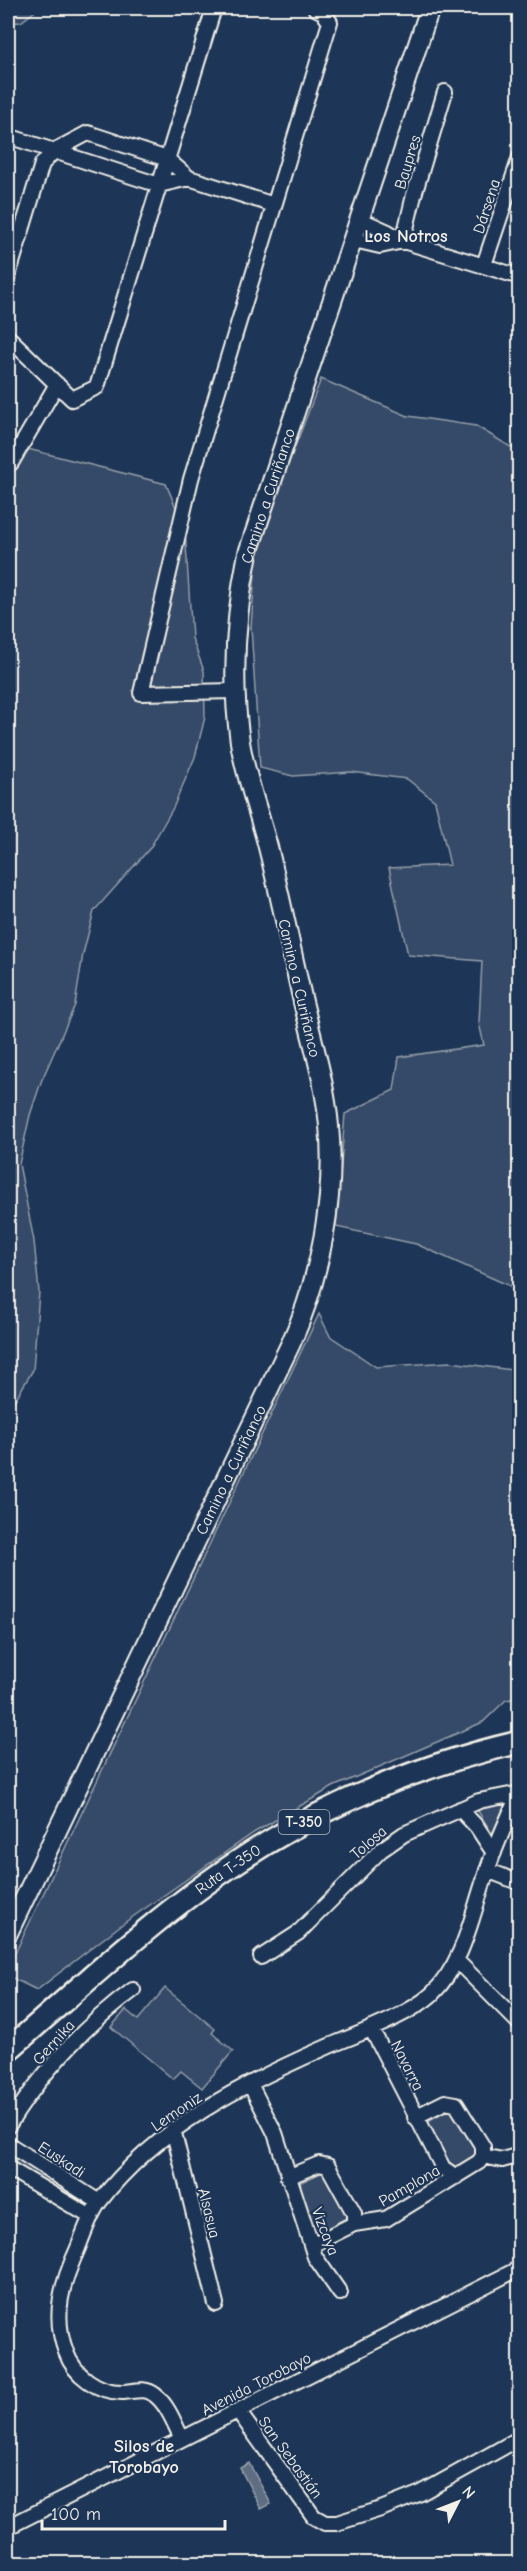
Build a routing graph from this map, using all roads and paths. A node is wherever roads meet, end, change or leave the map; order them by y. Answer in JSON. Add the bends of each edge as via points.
{"nodes":[{"id":1,"x":214,"y":8,"type":"edge"},
{"id":2,"x":315,"y":8,"type":"edge"},
{"id":3,"x":430,"y":8,"type":"edge"},
{"id":4,"x":445,"y":92,"type":"dead end"},
{"id":5,"x":8,"y":136,"type":"edge"},
{"id":6,"x":54,"y":151,"type":"junction"},
{"id":7,"x":519,"y":157,"type":"edge"},
{"id":8,"x":167,"y":159,"type":"junction"},
{"id":9,"x":189,"y":178,"type":"junction"},
{"id":10,"x":159,"y":185,"type":"junction"},
{"id":11,"x":274,"y":205,"type":"junction"},
{"id":12,"x":361,"y":220,"type":"junction"},
{"id":13,"x":354,"y":240,"type":"junction"},
{"id":14,"x":402,"y":242,"type":"junction"},
{"id":15,"x":484,"y":266,"type":"junction"},
{"id":16,"x":8,"y":276,"type":"edge"},
{"id":17,"x":519,"y":277,"type":"edge"},
{"id":18,"x":8,"y":337,"type":"edge"},
{"id":19,"x":57,"y":384,"type":"junction"},
{"id":20,"x":11,"y":463,"type":"dead end"},
{"id":21,"x":235,"y":691,"type":"junction"},
{"id":22,"x":519,"y":1742,"type":"edge"},
{"id":23,"x":519,"y":1793,"type":"edge"},
{"id":24,"x":460,"y":1809,"type":"junction"},
{"id":25,"x":494,"y":1853,"type":"junction"},
{"id":26,"x":487,"y":1870,"type":"junction"},
{"id":27,"x":519,"y":1883,"type":"edge"},
{"id":28,"x":8,"y":1933,"type":"edge"},
{"id":29,"x":261,"y":1957,"type":"dead end"},
{"id":30,"x":457,"y":1961,"type":"junction"},
{"id":31,"x":134,"y":1990,"type":"dead end"},
{"id":32,"x":519,"y":2024,"type":"edge"},
{"id":33,"x":371,"y":2028,"type":"junction"},
{"id":34,"x":8,"y":2050,"type":"edge"},
{"id":35,"x":250,"y":2084,"type":"junction"},
{"id":36,"x":415,"y":2117,"type":"junction"},
{"id":37,"x":8,"y":2126,"type":"edge"},
{"id":38,"x":173,"y":2129,"type":"junction"},
{"id":39,"x":8,"y":2144,"type":"edge"},
{"id":40,"x":519,"y":2155,"type":"edge"},
{"id":41,"x":483,"y":2156,"type":"junction"},
{"id":42,"x":8,"y":2168,"type":"edge"},
{"id":43,"x":456,"y":2176,"type":"junction"},
{"id":44,"x":288,"y":2177,"type":"junction"},
{"id":45,"x":99,"y":2202,"type":"junction"},
{"id":46,"x":91,"y":2217,"type":"junction"},
{"id":47,"x":354,"y":2224,"type":"junction"},
{"id":48,"x":312,"y":2246,"type":"junction"},
{"id":49,"x":519,"y":2268,"type":"edge"},
{"id":50,"x":340,"y":2293,"type":"dead end"},
{"id":51,"x":216,"y":2304,"type":"dead end"},
{"id":52,"x":238,"y":2411,"type":"junction"},
{"id":53,"x":518,"y":2437,"type":"edge"},
{"id":54,"x":182,"y":2439,"type":"junction"},
{"id":55,"x":8,"y":2527,"type":"edge"}],
"edges":[{"from":1,"to":8,"type":"street"},
{"from":2,"to":11,"type":"street","via":[[330,22]]},
{"from":3,"to":12,"type":"street","name":"Camino a Curiñanco"},
{"from":4,"to":14,"type":"street","name":"Baupres"},
{"from":5,"to":6,"type":"street"},
{"from":6,"to":8,"type":"street","via":[[88,133]]},
{"from":6,"to":10,"type":"street"},
{"from":6,"to":16,"type":"street","via":[[42,164]]},
{"from":7,"to":15,"type":"street","name":"Dársena"},
{"from":8,"to":9,"type":"street"},
{"from":8,"to":10,"type":"street"},
{"from":9,"to":10,"type":"street"},
{"from":9,"to":11,"type":"street"},
{"from":10,"to":19,"type":"street","via":[[97,387],[72,399]]},
{"from":11,"to":21,"type":"street","via":[[191,479],[141,693]]},
{"from":12,"to":13,"type":"street","name":"Camino a Curiñanco"},
{"from":12,"to":14,"type":"street"},
{"from":13,"to":14,"type":"street","via":[[377,245]]},
{"from":13,"to":21,"type":"street","name":"Camino a Curiñanco","via":[[248,553],[237,626]]},
{"from":14,"to":15,"type":"street"},
{"from":15,"to":17,"type":"street"},
{"from":18,"to":19,"type":"street"},
{"from":19,"to":20,"type":"street"},
{"from":21,"to":28,"type":"street","name":"Camino a Curiñanco","via":[[245,769],[268,844],[326,1100],[331,1150],[327,1213],[299,1325]]},
{"from":22,"to":34,"type":"main road","name":"Ruta T-350","number":"T-350","via":[[394,1780],[327,1809],[268,1842],[185,1900]]},
{"from":23,"to":24,"type":"street","name":"Tolosa"},
{"from":23,"to":25,"type":"street","name":"Lemoniz"},
{"from":24,"to":25,"type":"street"},
{"from":24,"to":29,"type":"street","name":"Tolosa","via":[[404,1834],[381,1850],[298,1933]]},
{"from":25,"to":26,"type":"street","name":"Lemoniz"},
{"from":26,"to":27,"type":"street"},
{"from":26,"to":30,"type":"street","name":"Lemoniz"},
{"from":30,"to":32,"type":"street"},
{"from":30,"to":33,"type":"street","name":"Lemoniz","via":[[430,1995]]},
{"from":31,"to":37,"type":"street","name":"Gernika","via":[[72,2043]]},
{"from":33,"to":35,"type":"street","name":"Lemoniz"},
{"from":33,"to":36,"type":"street","name":"Navarra"},
{"from":35,"to":38,"type":"street","name":"Lemoniz"},
{"from":35,"to":44,"type":"street","name":"Vizcaya","via":[[275,2133]]},
{"from":36,"to":41,"type":"street","name":"Navarra","via":[[445,2102],[456,2104],[483,2147]]},
{"from":36,"to":43,"type":"street","name":"Navarra","via":[[443,2168]]},
{"from":38,"to":45,"type":"street","name":"Lemoniz"},
{"from":38,"to":51,"type":"street","name":"Alsasua"},
{"from":39,"to":45,"type":"street","name":"Euskadi"},
{"from":40,"to":41,"type":"street","via":[[502,2160]]},
{"from":41,"to":43,"type":"street","name":"Pamplona"},
{"from":42,"to":46,"type":"street"},
{"from":43,"to":47,"type":"street","name":"Pamplona","via":[[386,2219]]},
{"from":44,"to":47,"type":"street","name":"Vizcaya","via":[[319,2164],[328,2166],[354,2213]]},
{"from":44,"to":48,"type":"street","name":"Vizcaya"},
{"from":45,"to":46,"type":"street","name":"Lemoniz"},
{"from":46,"to":54,"type":"street","name":"Lemoniz","via":[[60,2298],[59,2326],[66,2354],[82,2377],[98,2387],[117,2392],[146,2391],[157,2397]]},
{"from":47,"to":48,"type":"street","name":"Pamplona"},
{"from":48,"to":50,"type":"street","name":"Vizcaya","via":[[315,2257]]},
{"from":49,"to":52,"type":"street","name":"Avenida Torobayo"},
{"from":52,"to":53,"type":"street","name":"San Sebastián","via":[[314,2517],[325,2523],[337,2523],[421,2493]]},
{"from":52,"to":54,"type":"street","name":"Avenida Torobayo"},
{"from":54,"to":55,"type":"street","name":"Avenida Torobayo"}]}
